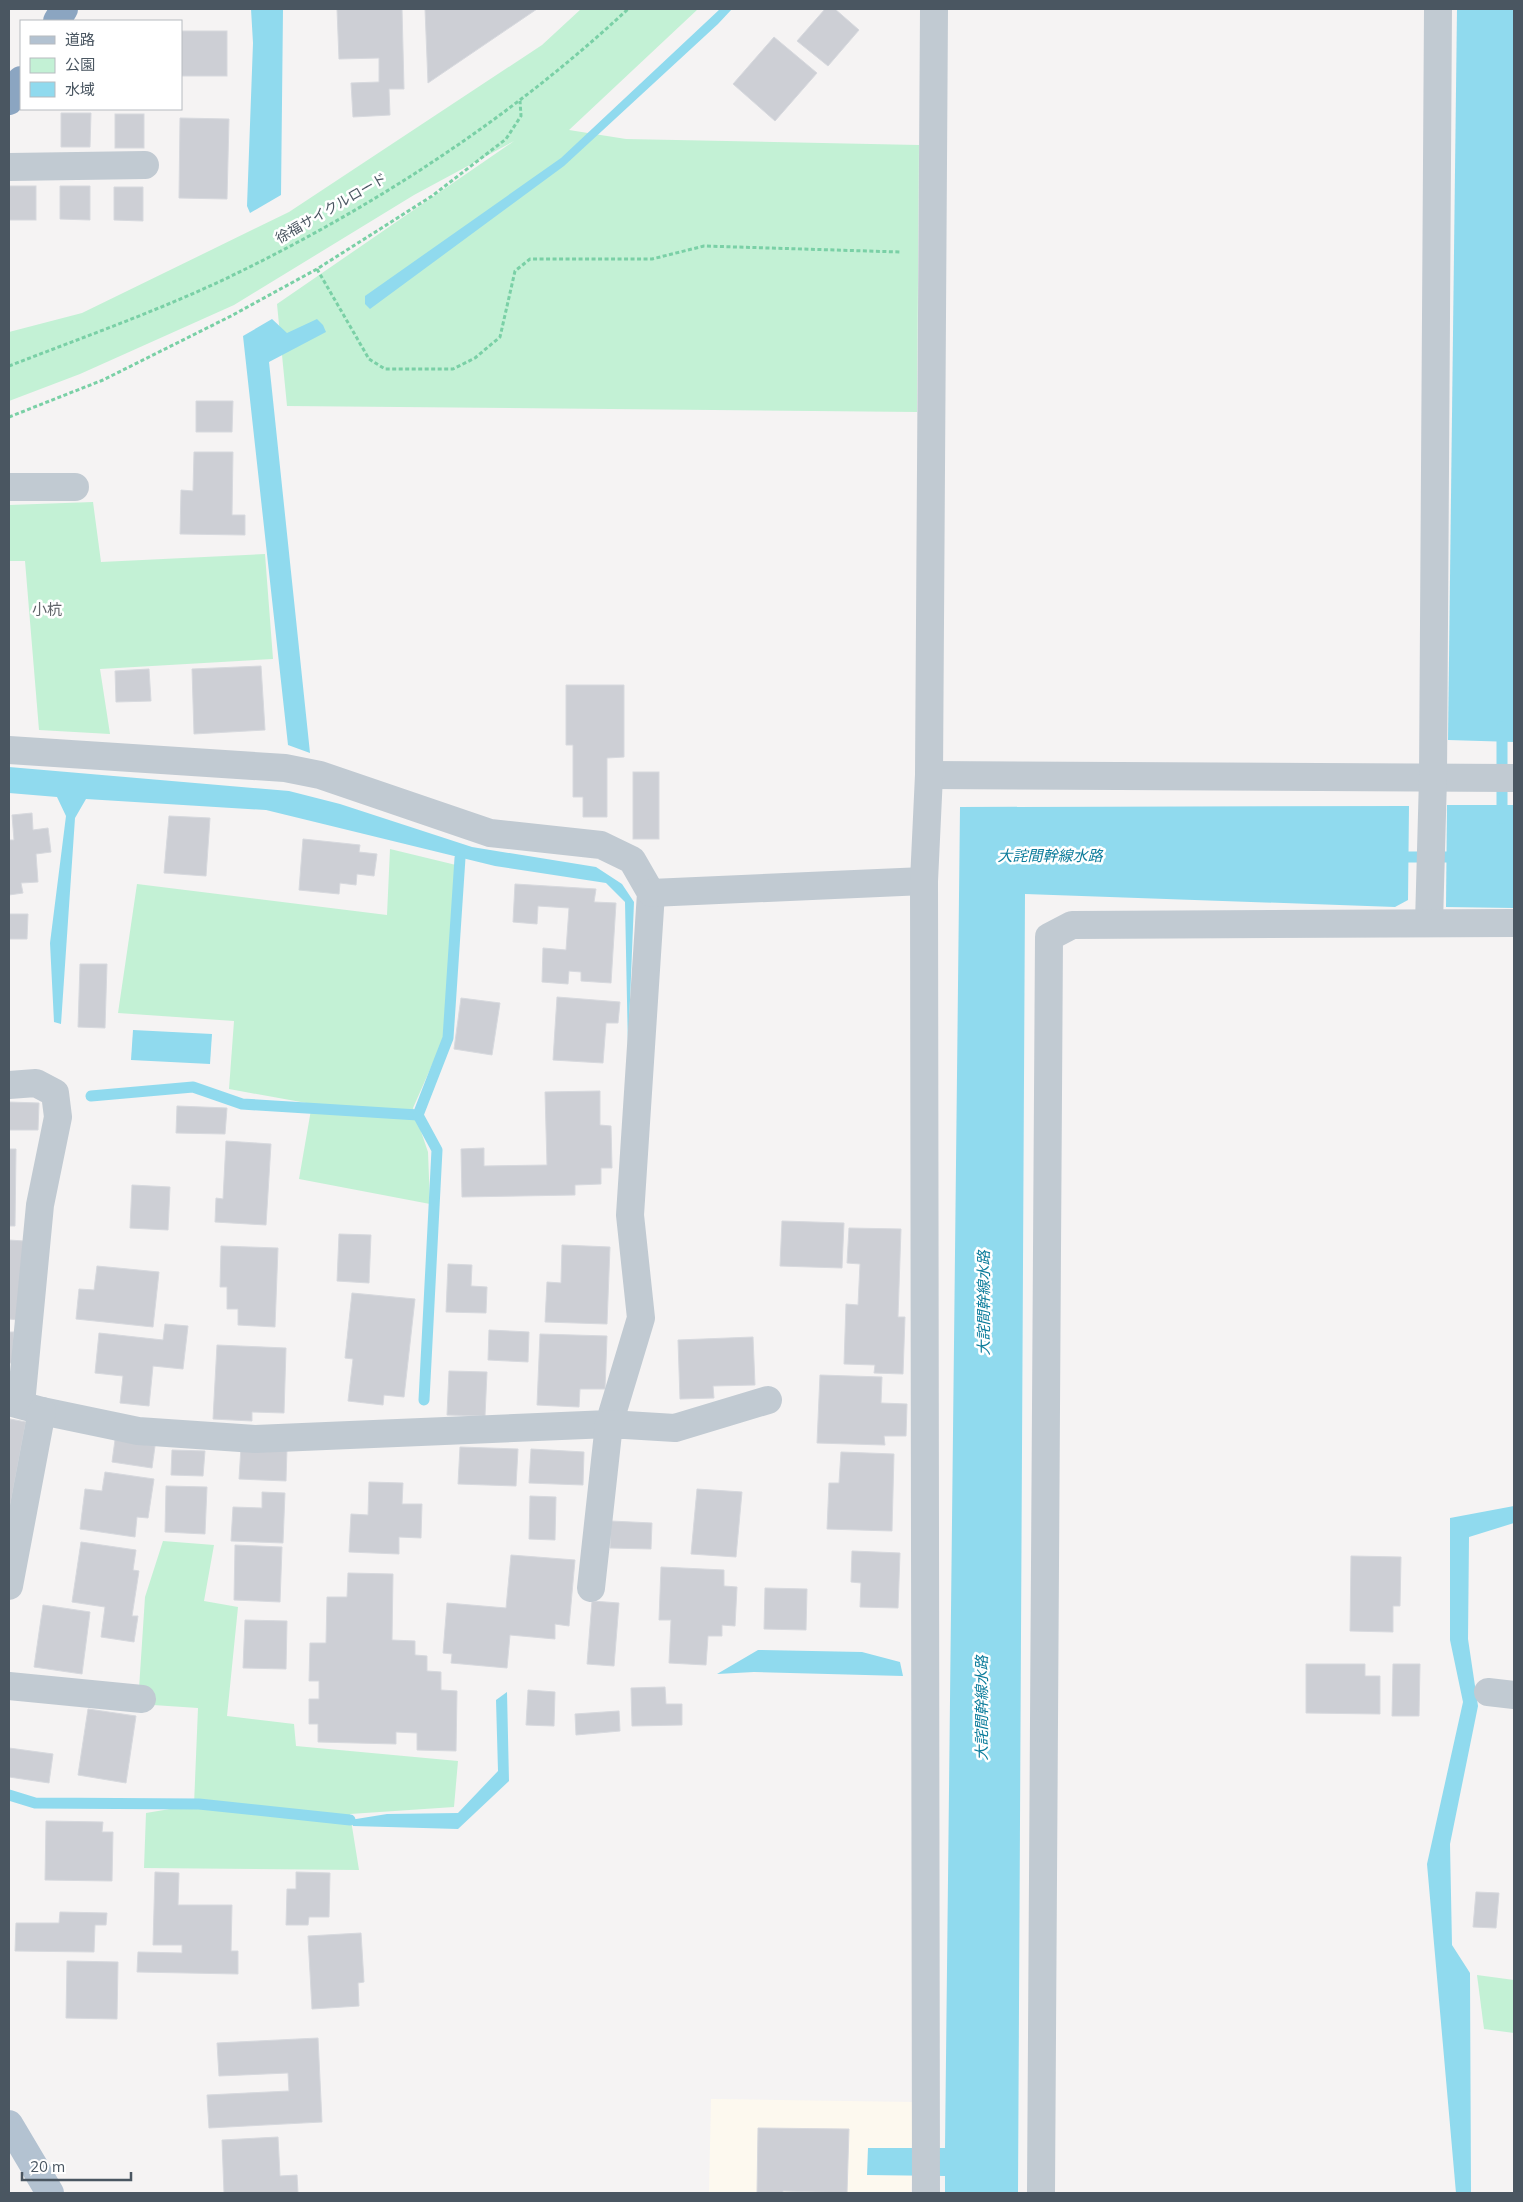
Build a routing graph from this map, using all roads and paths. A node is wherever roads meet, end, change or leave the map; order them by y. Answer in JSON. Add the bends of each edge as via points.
{"nodes":[{"id":1,"x":64,"y":9,"type":"edge"},
{"id":2,"x":628,"y":9,"type":"edge"},
{"id":3,"x":934,"y":9,"type":"edge"},
{"id":4,"x":1438,"y":9,"type":"edge"},
{"id":5,"x":58,"y":20,"type":"edge"},
{"id":6,"x":20,"y":82,"type":"edge"},
{"id":7,"x":9,"y":100,"type":"edge"},
{"id":8,"x":520,"y":101,"type":"junction"},
{"id":9,"x":145,"y":165,"type":"dead end"},
{"id":10,"x":9,"y":167,"type":"edge"},
{"id":11,"x":932,"y":253,"type":"junction"},
{"id":12,"x":317,"y":269,"type":"junction"},
{"id":13,"x":9,"y":366,"type":"edge"},
{"id":14,"x":9,"y":417,"type":"edge"},
{"id":15,"x":9,"y":487,"type":"edge"},
{"id":16,"x":75,"y":487,"type":"dead end"},
{"id":17,"x":9,"y":750,"type":"edge"},
{"id":18,"x":929,"y":776,"type":"junction"},
{"id":19,"x":1433,"y":778,"type":"junction"},
{"id":20,"x":1514,"y":778,"type":"edge"},
{"id":21,"x":924,"y":881,"type":"junction"},
{"id":22,"x":651,"y":892,"type":"junction"},
{"id":23,"x":1429,"y":922,"type":"junction"},
{"id":24,"x":1514,"y":923,"type":"edge"},
{"id":25,"x":9,"y":1085,"type":"edge"},
{"id":26,"x":768,"y":1400,"type":"dead end"},
{"id":27,"x":24,"y":1405,"type":"edge"},
{"id":28,"x":609,"y":1424,"type":"junction"},
{"id":29,"x":9,"y":1586,"type":"edge"},
{"id":30,"x":591,"y":1588,"type":"dead end"},
{"id":31,"x":9,"y":1686,"type":"edge"},
{"id":32,"x":142,"y":1699,"type":"dead end"},
{"id":33,"x":9,"y":2124,"type":"edge"},
{"id":34,"x":926,"y":2190,"type":"edge"},
{"id":35,"x":50,"y":2193,"type":"edge"},
{"id":36,"x":1041,"y":2193,"type":"edge"}],
"edges":[{"from":1,"to":5,"type":"highway"},
{"from":2,"to":8,"type":"path","name":"徐福サイクルロード","via":[[591,44]]},
{"from":3,"to":11,"type":"street"},
{"from":4,"to":19,"type":"street"},
{"from":6,"to":7,"type":"highway"},
{"from":8,"to":12,"type":"path","via":[[521,116],[506,139],[432,196]]},
{"from":8,"to":13,"type":"path","name":"徐福サイクルロード","via":[[457,146],[313,234],[153,311]]},
{"from":9,"to":10,"type":"street"},
{"from":11,"to":12,"type":"path","via":[[704,246],[652,259],[530,259],[514,271],[500,337],[475,358],[453,368],[385,369],[369,359]]},
{"from":11,"to":18,"type":"street"},
{"from":12,"to":14,"type":"path","via":[[103,380]]},
{"from":15,"to":16,"type":"street"},
{"from":17,"to":22,"type":"street","via":[[285,768],[320,775],[490,833],[601,845],[632,860]]},
{"from":18,"to":19,"type":"street"},
{"from":18,"to":21,"type":"street"},
{"from":19,"to":20,"type":"street"},
{"from":19,"to":23,"type":"street"},
{"from":21,"to":22,"type":"street"},
{"from":21,"to":34,"type":"street"},
{"from":22,"to":28,"type":"street","via":[[630,1215],[641,1318]]},
{"from":23,"to":24,"type":"street"},
{"from":23,"to":36,"type":"street","via":[[1072,925],[1050,937]]},
{"from":25,"to":27,"type":"street","via":[[36,1083],[55,1093],[58,1118],[40,1205]]},
{"from":26,"to":28,"type":"street","via":[[676,1428]]},
{"from":27,"to":28,"type":"street","via":[[138,1431],[255,1439]]},
{"from":27,"to":29,"type":"street"},
{"from":28,"to":30,"type":"street"},
{"from":31,"to":32,"type":"street"},
{"from":33,"to":35,"type":"main road"}]}
